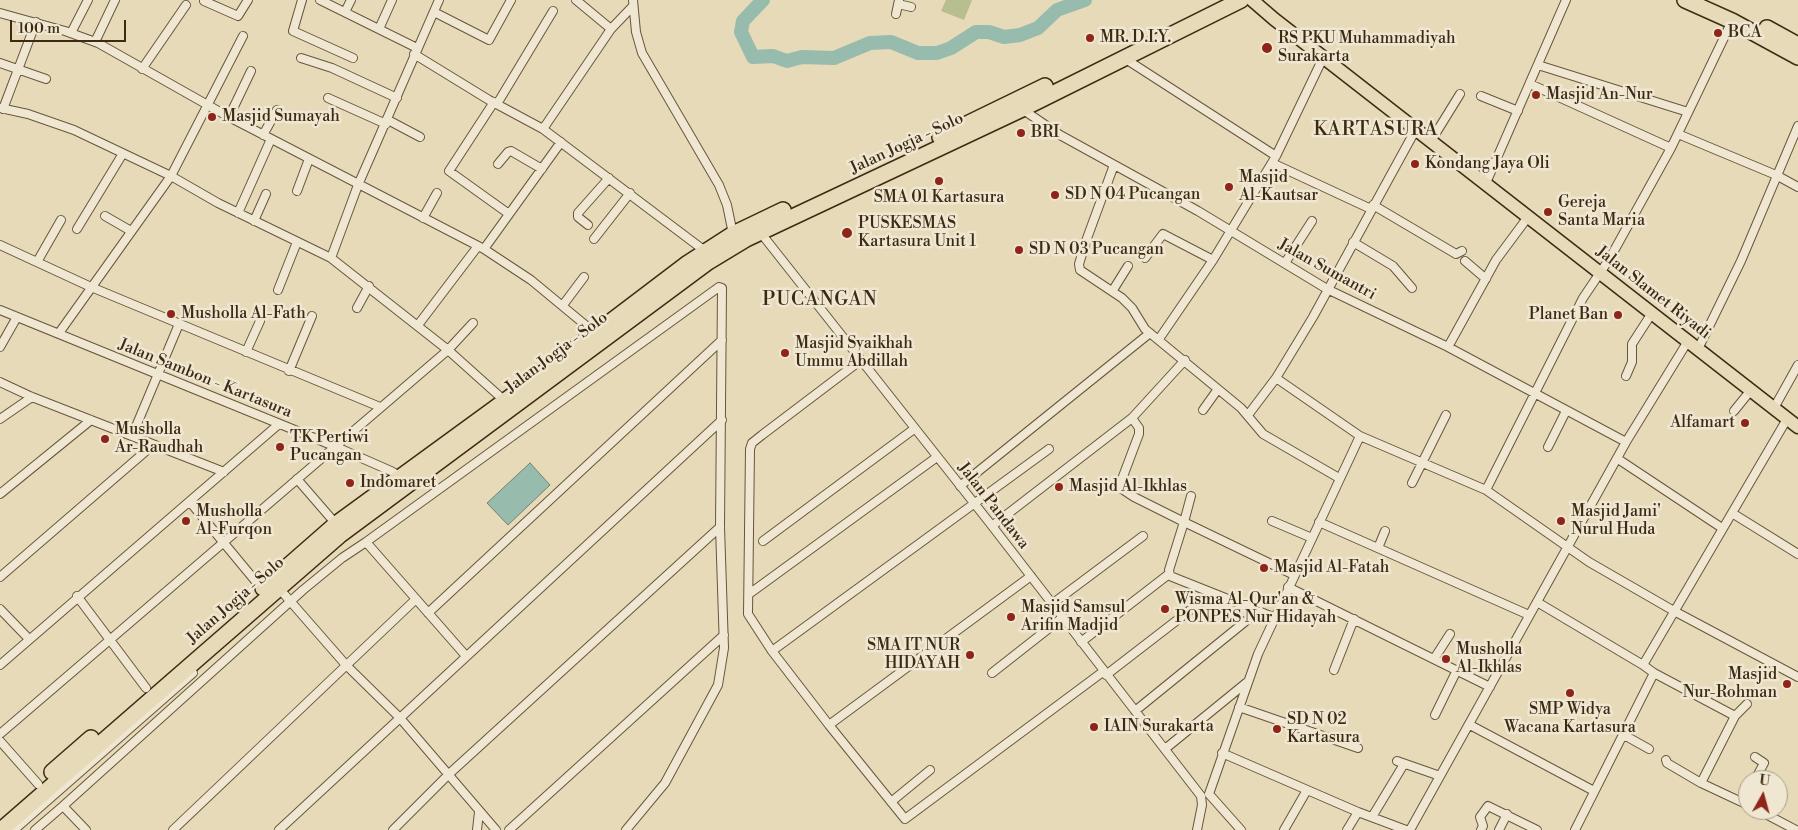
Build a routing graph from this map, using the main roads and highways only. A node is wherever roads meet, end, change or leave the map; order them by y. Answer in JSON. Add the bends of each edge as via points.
{"nodes":[{"id":1,"x":1219,"y":0,"type":"edge"},
{"id":2,"x":1242,"y":0,"type":"edge"},
{"id":3,"x":1685,"y":0,"type":"edge"},
{"id":4,"x":1710,"y":0,"type":"edge"},
{"id":5,"x":1201,"y":14,"type":"junction"},
{"id":6,"x":1798,"y":45,"type":"edge"},
{"id":7,"x":1798,"y":57,"type":"edge"},
{"id":8,"x":879,"y":172,"type":"junction"},
{"id":9,"x":707,"y":257,"type":"junction"},
{"id":10,"x":509,"y":404,"type":"junction"},
{"id":11,"x":1798,"y":427,"type":"edge"},
{"id":12,"x":403,"y":480,"type":"junction"},
{"id":13,"x":273,"y":587,"type":"junction"},
{"id":14,"x":0,"y":817,"type":"edge"},
{"id":15,"x":1,"y":830,"type":"edge"}],
"edges":[{"from":1,"to":5,"type":"highway"},
{"from":2,"to":5,"type":"highway"},
{"from":2,"to":11,"type":"main road","name":"Jalan Slamet Riyadi","via":[[1431,140]]},
{"from":3,"to":7,"type":"highway"},
{"from":4,"to":6,"type":"highway"},
{"from":5,"to":8,"type":"highway","name":"Jalan Jogja - Solo"},
{"from":5,"to":8,"type":"highway","name":"Jalan Jogja - Solo","via":[[1124,58],[1022,109]]},
{"from":8,"to":9,"type":"highway","name":"Jalan Jogja - Solo"},
{"from":8,"to":9,"type":"highway","name":"Jalan Jogja - Solo","via":[[733,234]]},
{"from":9,"to":10,"type":"highway","name":"Jalan Jogja - Solo"},
{"from":9,"to":10,"type":"highway","name":"Jalan Jogja - Solo","via":[[596,332]]},
{"from":10,"to":12,"type":"highway","name":"Jalan Jogja - Solo"},
{"from":12,"to":13,"type":"highway","name":"Jalan Jogja - Solo"},
{"from":12,"to":13,"type":"highway","name":"Jalan Jogja - Solo","via":[[336,524]]},
{"from":13,"to":14,"type":"highway","name":"Jalan Jogja - Solo","via":[[146,688]]},
{"from":13,"to":15,"type":"highway","name":"Jalan Jogja - Solo","via":[[258,609]]}]}
